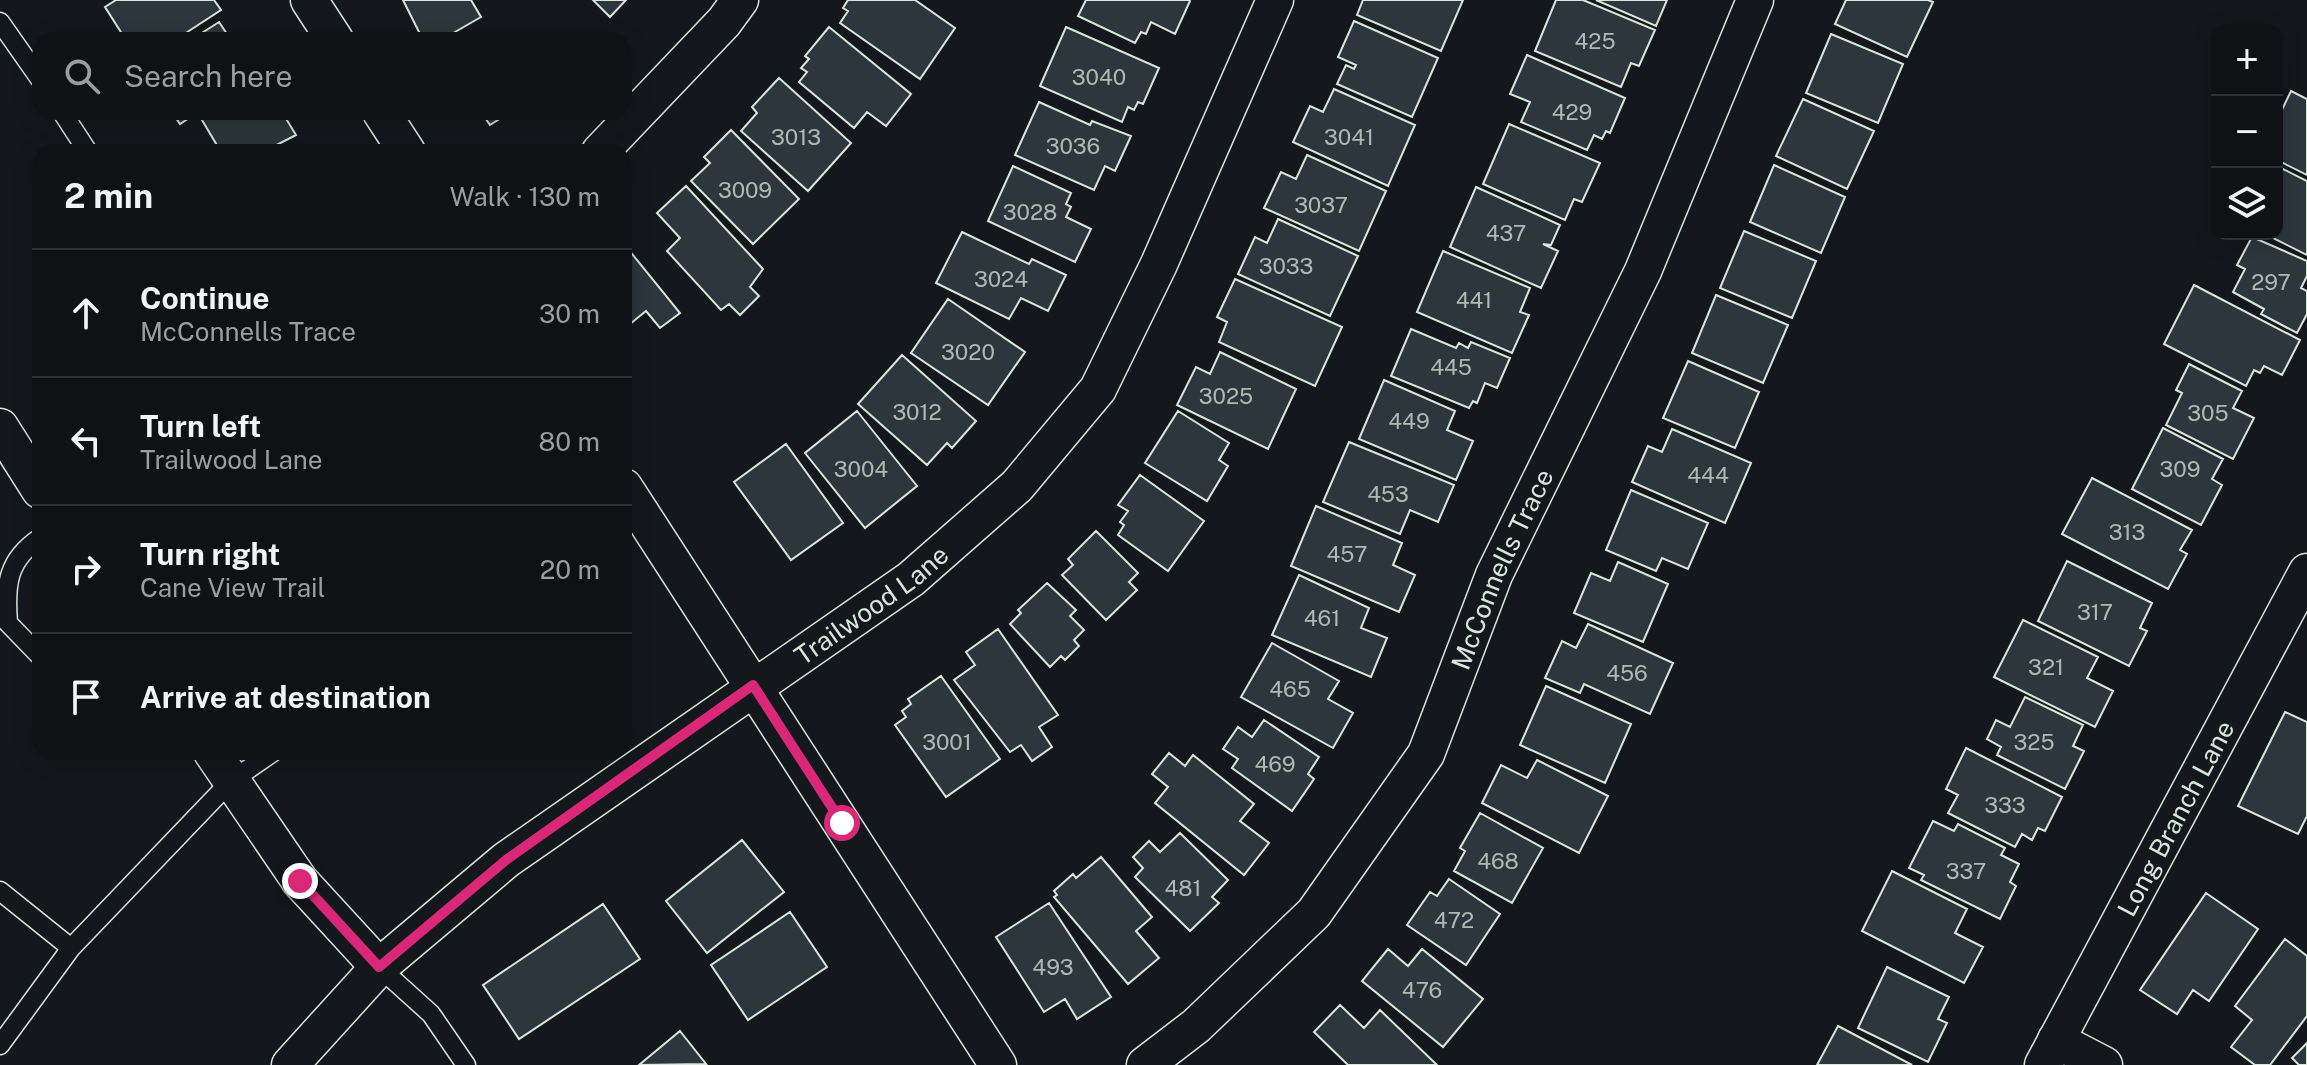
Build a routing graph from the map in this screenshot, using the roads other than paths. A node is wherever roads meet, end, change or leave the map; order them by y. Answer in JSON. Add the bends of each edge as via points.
{"nodes":[{"id":1,"x":309,"y":0,"type":"edge"},
{"id":2,"x":740,"y":0,"type":"edge"},
{"id":3,"x":1275,"y":0,"type":"edge"},
{"id":4,"x":1755,"y":0,"type":"edge"},
{"id":5,"x":0,"y":22,"type":"edge"},
{"id":6,"x":330,"y":32,"type":"edge"},
{"id":7,"x":32,"y":68,"type":"edge"},
{"id":8,"x":632,"y":118,"type":"edge"},
{"id":9,"x":67,"y":120,"type":"edge"},
{"id":10,"x":386,"y":120,"type":"edge"},
{"id":11,"x":631,"y":120,"type":"edge"},
{"id":12,"x":83,"y":144,"type":"edge"},
{"id":13,"x":402,"y":144,"type":"edge"},
{"id":14,"x":608,"y":144,"type":"edge"},
{"id":15,"x":0,"y":427,"type":"edge"},
{"id":16,"x":32,"y":477,"type":"edge"},
{"id":17,"x":632,"y":499,"type":"edge"},
{"id":18,"x":32,"y":544,"type":"edge"},
{"id":19,"x":2307,"y":572,"type":"edge"},
{"id":20,"x":2297,"y":616,"type":"edge"},
{"id":21,"x":32,"y":648,"type":"edge"},
{"id":22,"x":753,"y":685,"type":"junction"},
{"id":23,"x":244,"y":760,"type":"edge"},
{"id":24,"x":222,"y":766,"type":"edge"},
{"id":25,"x":0,"y":891,"type":"edge"},
{"id":26,"x":71,"y":948,"type":"junction"},
{"id":27,"x":379,"y":967,"type":"junction"},
{"id":28,"x":0,"y":1045,"type":"edge"},
{"id":29,"x":2049,"y":1053,"type":"edge"},
{"id":30,"x":290,"y":1065,"type":"edge"},
{"id":31,"x":466,"y":1065,"type":"edge"},
{"id":32,"x":998,"y":1065,"type":"edge"},
{"id":33,"x":1145,"y":1065,"type":"edge"},
{"id":34,"x":2104,"y":1065,"type":"edge"}],
"edges":[{"from":1,"to":6,"type":"street"},
{"from":2,"to":8,"type":"street"},
{"from":3,"to":22,"type":"street","name":"Trailwood Lane","via":[[1098,389],[1017,486],[911,579]]},
{"from":4,"to":33,"type":"street","name":"McConnells Trace","via":[[1643,271],[1494,575],[1426,754],[1314,913],[1196,1026]]},
{"from":5,"to":7,"type":"lane"},
{"from":9,"to":12,"type":"lane"},
{"from":10,"to":13,"type":"street"},
{"from":11,"to":14,"type":"street"},
{"from":15,"to":16,"type":"street"},
{"from":17,"to":22,"type":"street"},
{"from":18,"to":21,"type":"lane","via":[[20,552],[5,590],[8,623]]},
{"from":19,"to":20,"type":"street","name":"Long Branch Lane"},
{"from":20,"to":29,"type":"street","name":"Long Branch Lane"},
{"from":22,"to":27,"type":"street","name":"Trailwood Lane","via":[[506,860]]},
{"from":22,"to":32,"type":"street"},
{"from":23,"to":24,"type":"lane"},
{"from":24,"to":26,"type":"lane"},
{"from":24,"to":27,"type":"street","via":[[300,881]]},
{"from":25,"to":26,"type":"lane"},
{"from":26,"to":28,"type":"lane"},
{"from":27,"to":30,"type":"street","name":"Trailwood Lane"},
{"from":27,"to":31,"type":"lane","via":[[431,1014]]},
{"from":29,"to":34,"type":"street"}]}
